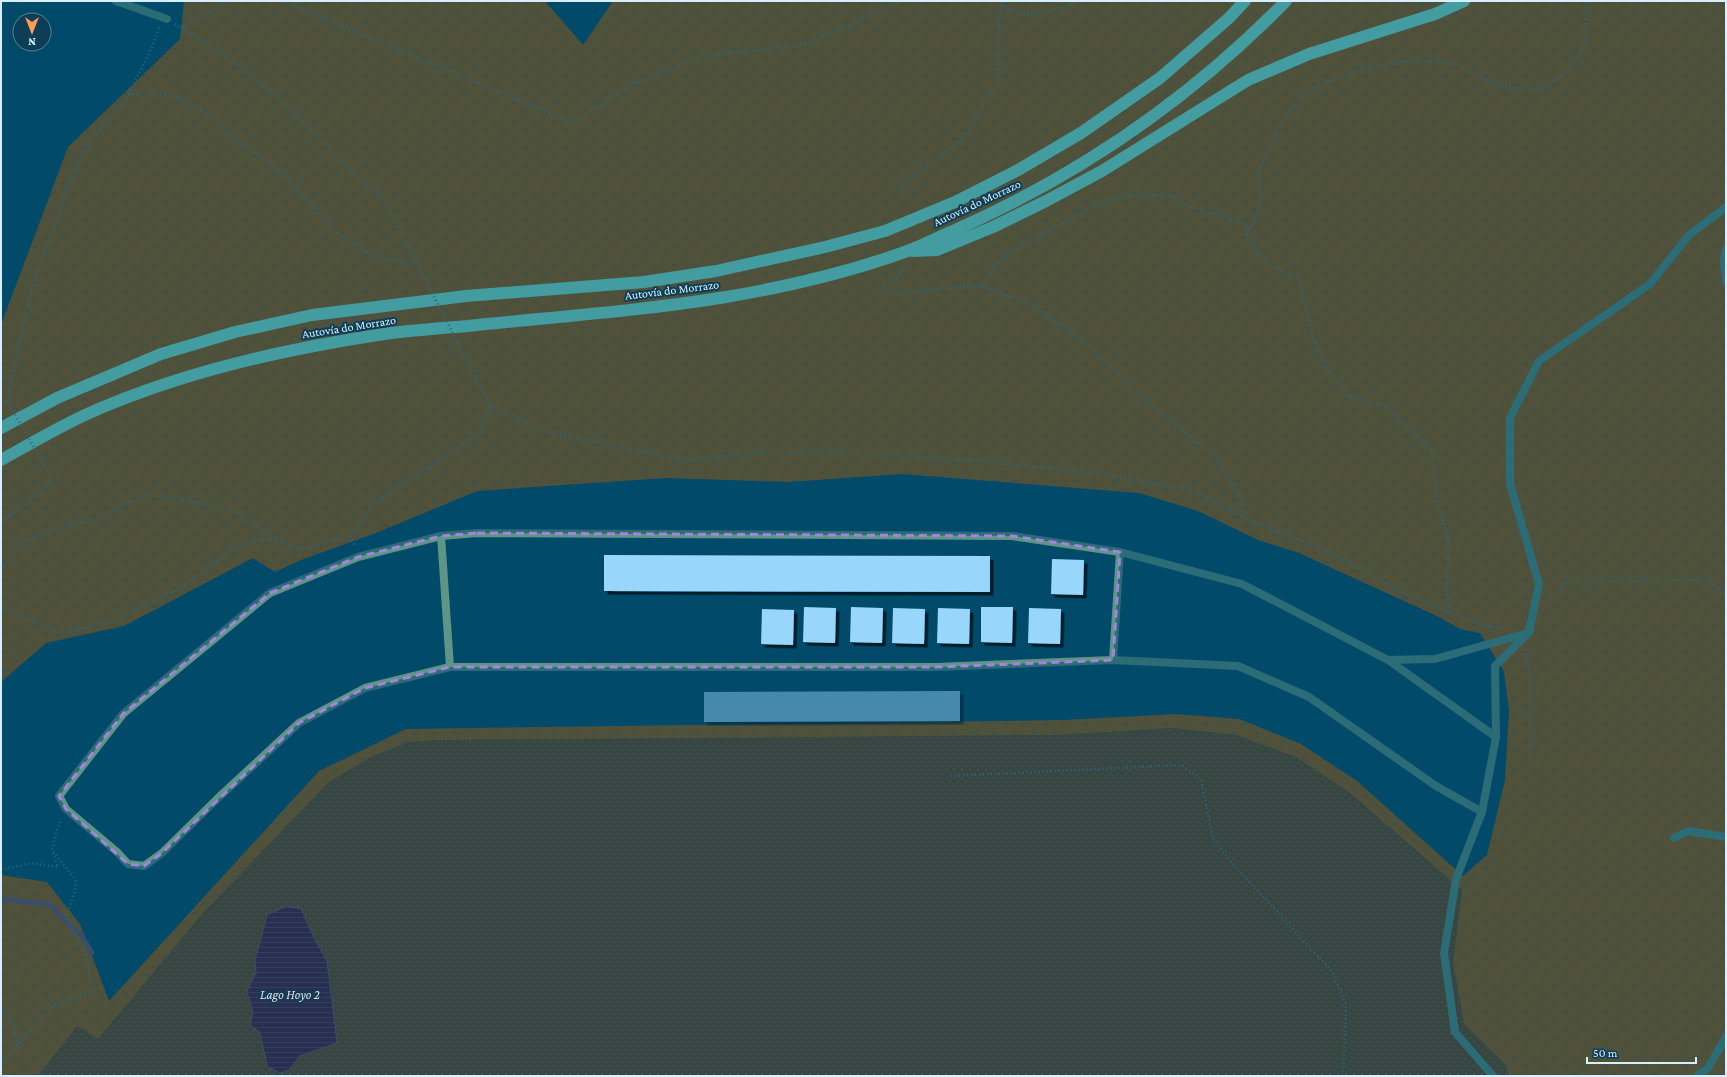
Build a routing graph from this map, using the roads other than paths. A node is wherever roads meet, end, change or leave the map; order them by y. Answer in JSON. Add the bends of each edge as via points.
{"nodes":[{"id":1,"x":116,"y":1,"type":"edge"},
{"id":2,"x":1245,"y":1,"type":"edge"},
{"id":3,"x":1286,"y":1,"type":"edge"},
{"id":4,"x":1464,"y":1,"type":"edge"},
{"id":5,"x":165,"y":18,"type":"road end"},
{"id":6,"x":1726,"y":207,"type":"edge"},
{"id":7,"x":1726,"y":249,"type":"edge"},
{"id":8,"x":906,"y":252,"type":"junction"},
{"id":9,"x":1726,"y":282,"type":"edge"},
{"id":10,"x":1,"y":428,"type":"edge"},
{"id":11,"x":1,"y":460,"type":"edge"},
{"id":12,"x":440,"y":536,"type":"junction"},
{"id":13,"x":1120,"y":552,"type":"junction"},
{"id":14,"x":1529,"y":632,"type":"junction"},
{"id":15,"x":1113,"y":660,"type":"junction"},
{"id":16,"x":1388,"y":660,"type":"junction"},
{"id":17,"x":450,"y":667,"type":"junction"},
{"id":18,"x":1496,"y":737,"type":"junction"},
{"id":19,"x":1482,"y":812,"type":"junction"},
{"id":20,"x":1674,"y":838,"type":"dead end"},
{"id":21,"x":1726,"y":838,"type":"edge"},
{"id":22,"x":1726,"y":1037,"type":"edge"},
{"id":23,"x":1493,"y":1076,"type":"edge"},
{"id":24,"x":1697,"y":1076,"type":"edge"}],
"edges":[{"from":1,"to":5,"type":"street"},
{"from":2,"to":10,"type":"highway","name":"Autovía do Morrazo","via":[[1160,78],[1081,133],[956,202],[886,231],[716,271],[644,282],[451,298],[312,315],[161,354],[58,398]]},
{"from":3,"to":8,"type":"highway","name":"Autovía do Morrazo","via":[[1201,80],[1108,148],[989,215]]},
{"from":4,"to":8,"type":"highway","via":[[1435,14],[1309,54],[1248,80],[1102,171],[1026,211],[937,250]]},
{"from":6,"to":14,"type":"street","via":[[1689,236],[1650,284],[1539,361],[1510,418],[1510,484],[1539,584]]},
{"from":7,"to":9,"type":"street"},
{"from":8,"to":11,"type":"highway","name":"Autovía do Morrazo","via":[[850,270],[727,297],[656,307],[394,333],[254,358],[190,376],[112,403]]},
{"from":12,"to":13,"type":"street","via":[[477,533],[1012,536]]},
{"from":12,"to":17,"type":"street"},
{"from":12,"to":17,"type":"street","via":[[358,557],[270,593],[123,714],[59,796],[66,809],[128,864],[144,866],[162,853],[299,723],[365,688]]},
{"from":13,"to":15,"type":"street"},
{"from":13,"to":16,"type":"street","via":[[1242,584]]},
{"from":14,"to":16,"type":"street","via":[[1435,659]]},
{"from":14,"to":18,"type":"street","via":[[1495,666]]},
{"from":15,"to":17,"type":"street","via":[[936,667]]},
{"from":15,"to":19,"type":"street","via":[[1238,666],[1309,697],[1436,786]]},
{"from":16,"to":18,"type":"street"},
{"from":18,"to":19,"type":"street"},
{"from":19,"to":23,"type":"street","via":[[1456,879],[1444,954],[1455,1032]]},
{"from":20,"to":21,"type":"street","via":[[1688,831]]},
{"from":22,"to":24,"type":"street","via":[[1708,1068]]}]}
